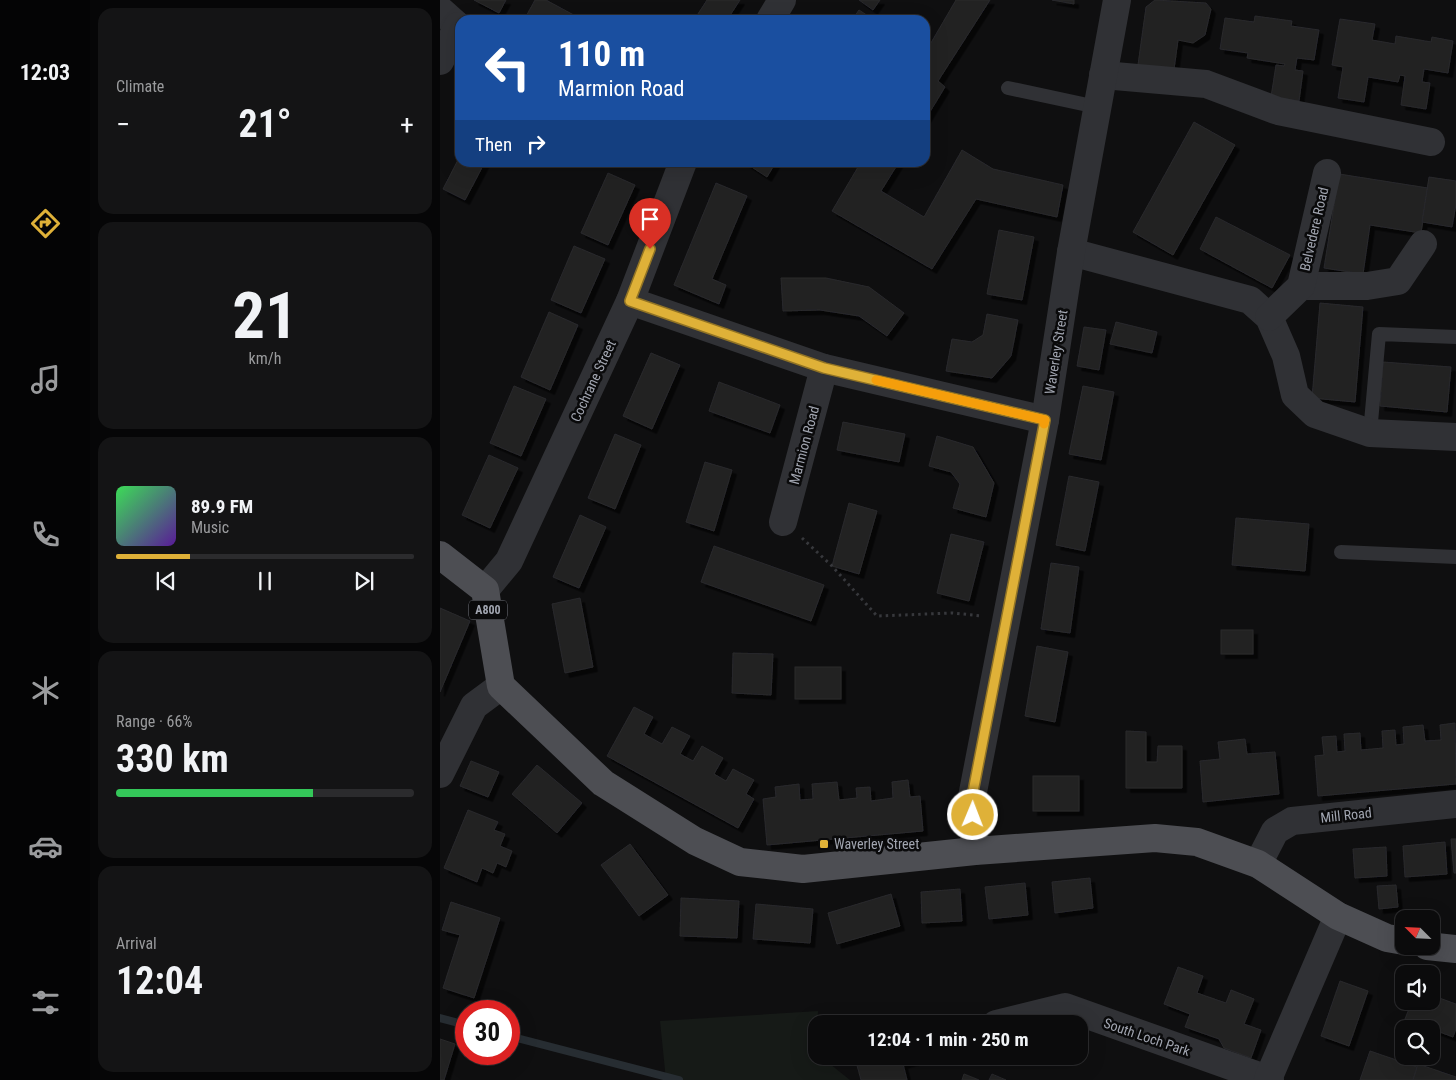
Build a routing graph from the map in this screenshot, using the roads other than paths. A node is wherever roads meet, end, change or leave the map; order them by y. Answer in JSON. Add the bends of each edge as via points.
{"nodes":[{"id":1,"x":782,"y":0,"type":"edge"},
{"id":2,"x":1117,"y":0,"type":"edge"},
{"id":3,"x":773,"y":15,"type":"edge"},
{"id":4,"x":453,"y":21,"type":"edge"},
{"id":5,"x":440,"y":61,"type":"edge"},
{"id":6,"x":1103,"y":75,"type":"junction"},
{"id":7,"x":1008,"y":88,"type":"dead end"},
{"id":8,"x":1097,"y":107,"type":"junction"},
{"id":9,"x":1431,"y":142,"type":"dead end"},
{"id":10,"x":681,"y":167,"type":"edge"},
{"id":11,"x":1327,"y":173,"type":"dead end"},
{"id":12,"x":1423,"y":244,"type":"dead end"},
{"id":13,"x":1071,"y":252,"type":"junction"},
{"id":14,"x":1301,"y":286,"type":"junction"},
{"id":15,"x":630,"y":301,"type":"junction"},
{"id":16,"x":1269,"y":316,"type":"junction"},
{"id":17,"x":1456,"y":337,"type":"edge"},
{"id":18,"x":824,"y":368,"type":"junction"},
{"id":19,"x":1045,"y":420,"type":"junction"},
{"id":20,"x":1370,"y":433,"type":"junction"},
{"id":21,"x":1456,"y":437,"type":"edge"},
{"id":22,"x":783,"y":522,"type":"road end"},
{"id":23,"x":1341,"y":552,"type":"dead end"},
{"id":24,"x":440,"y":555,"type":"edge"},
{"id":25,"x":1456,"y":557,"type":"edge"},
{"id":26,"x":485,"y":590,"type":"junction"},
{"id":27,"x":501,"y":686,"type":"junction"},
{"id":28,"x":440,"y":774,"type":"edge"},
{"id":29,"x":1456,"y":804,"type":"edge"},
{"id":30,"x":975,"y":852,"type":"junction"},
{"id":31,"x":1258,"y":864,"type":"junction"},
{"id":32,"x":1338,"y":916,"type":"junction"},
{"id":33,"x":1395,"y":939,"type":"edge"},
{"id":34,"x":1440,"y":948,"type":"edge"},
{"id":35,"x":1456,"y":950,"type":"edge"},
{"id":36,"x":1032,"y":1015,"type":"edge"},
{"id":37,"x":1086,"y":1015,"type":"edge"},
{"id":38,"x":1088,"y":1016,"type":"edge"},
{"id":39,"x":1269,"y":1080,"type":"edge"}],
"edges":[{"from":1,"to":3,"type":"street"},
{"from":2,"to":6,"type":"street","name":"Waverley Street"},
{"from":4,"to":5,"type":"street"},
{"from":6,"to":8,"type":"street","name":"Waverley Street"},
{"from":6,"to":9,"type":"street","via":[[1206,84],[1278,111]]},
{"from":7,"to":8,"type":"lane"},
{"from":8,"to":13,"type":"street","name":"Waverley Street"},
{"from":10,"to":15,"type":"street","name":"Cochrane Street"},
{"from":11,"to":14,"type":"street","name":"Belvedere Road"},
{"from":12,"to":14,"type":"street","name":"Belvedere Road","via":[[1398,281],[1367,286]]},
{"from":13,"to":16,"type":"street","via":[[1250,300]]},
{"from":13,"to":19,"type":"street","name":"Waverley Street"},
{"from":14,"to":16,"type":"street","name":"Belvedere Road"},
{"from":15,"to":18,"type":"street"},
{"from":15,"to":26,"type":"street","name":"Cochrane Street","via":[[509,561]]},
{"from":16,"to":20,"type":"street","via":[[1286,356],[1295,394],[1316,414]]},
{"from":17,"to":20,"type":"lane","via":[[1379,334]]},
{"from":18,"to":19,"type":"street"},
{"from":18,"to":22,"type":"street","name":"Marmion Road"},
{"from":19,"to":30,"type":"street","name":"Waverley Street","via":[[972,797]]},
{"from":20,"to":21,"type":"street"},
{"from":23,"to":25,"type":"lane"},
{"from":24,"to":26,"type":"main road","number":"A800"},
{"from":26,"to":27,"type":"main road","number":"A800"},
{"from":27,"to":28,"type":"street","via":[[474,706]]},
{"from":27,"to":30,"type":"main road","via":[[603,782],[696,841],[740,862],[803,869]]},
{"from":29,"to":31,"type":"street","name":"Mill Road","via":[[1292,821],[1275,831]]},
{"from":30,"to":31,"type":"main road","via":[[1155,838],[1198,842]]},
{"from":31,"to":32,"type":"main road"},
{"from":32,"to":33,"type":"main road"},
{"from":32,"to":39,"type":"street","name":"South Loch Park"},
{"from":34,"to":35,"type":"main road"},
{"from":36,"to":37,"type":"street","name":"South Loch Park","via":[[1064,1007]]},
{"from":38,"to":39,"type":"street","name":"South Loch Park"}]}
